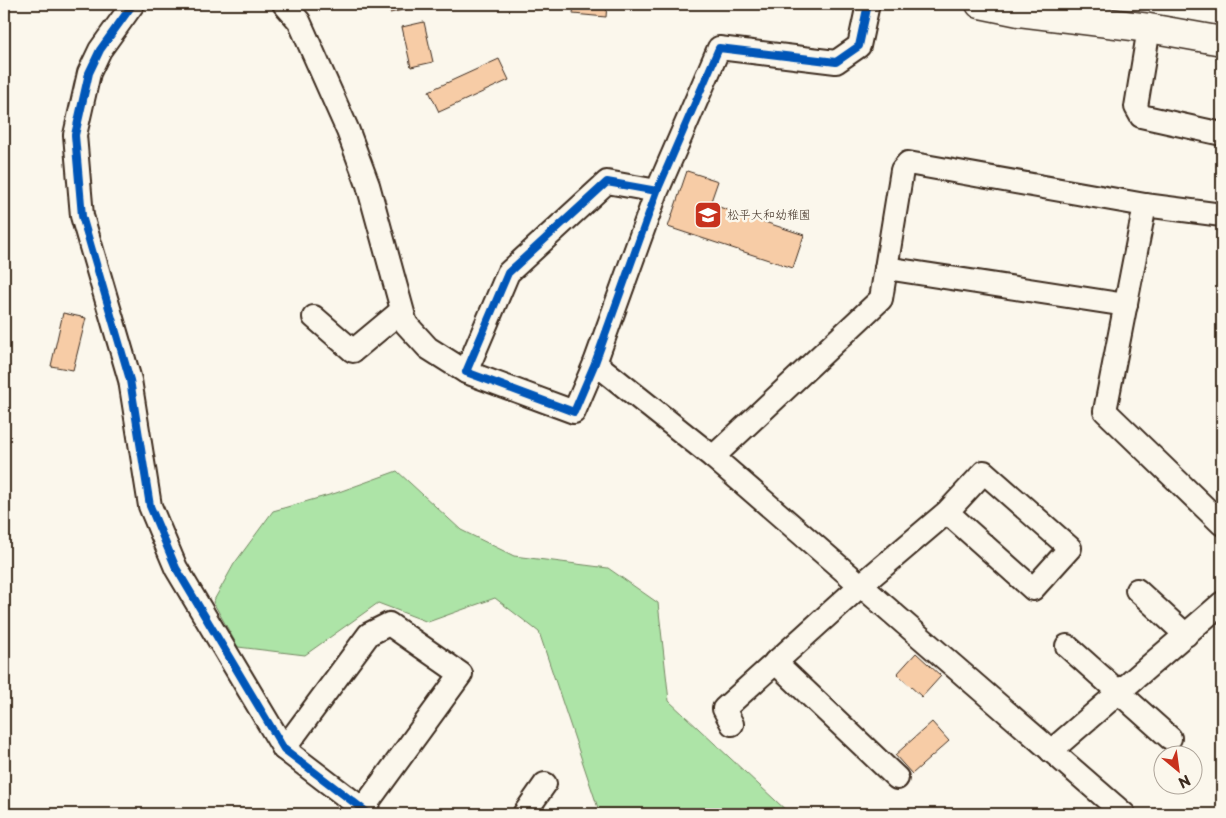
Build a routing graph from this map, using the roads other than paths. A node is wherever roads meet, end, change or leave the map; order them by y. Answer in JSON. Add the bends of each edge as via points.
{"nodes":[{"id":1,"x":133,"y":4,"type":"edge"},
{"id":2,"x":284,"y":4,"type":"edge"},
{"id":3,"x":868,"y":4,"type":"edge"},
{"id":4,"x":980,"y":4,"type":"edge"},
{"id":5,"x":1148,"y":28,"type":"junction"},
{"id":6,"x":1222,"y":41,"type":"edge"},
{"id":7,"x":1222,"y":134,"type":"edge"},
{"id":8,"x":657,"y":192,"type":"junction"},
{"id":9,"x":1145,"y":205,"type":"junction"},
{"id":10,"x":1222,"y":215,"type":"edge"},
{"id":11,"x":886,"y":268,"type":"junction"},
{"id":12,"x":1126,"y":305,"type":"junction"},
{"id":13,"x":402,"y":311,"type":"junction"},
{"id":14,"x":314,"y":317,"type":"dead end"},
{"id":15,"x":595,"y":363,"type":"junction"},
{"id":16,"x":466,"y":372,"type":"junction"},
{"id":17,"x":713,"y":457,"type":"junction"},
{"id":18,"x":947,"y":512,"type":"junction"},
{"id":19,"x":1222,"y":524,"type":"edge"},
{"id":20,"x":860,"y":586,"type":"junction"},
{"id":21,"x":1137,"y":590,"type":"dead end"},
{"id":22,"x":1222,"y":603,"type":"edge"},
{"id":23,"x":1186,"y":634,"type":"junction"},
{"id":24,"x":1067,"y":646,"type":"dead end"},
{"id":25,"x":775,"y":662,"type":"junction"},
{"id":26,"x":1119,"y":692,"type":"junction"},
{"id":27,"x":732,"y":724,"type":"dead end"},
{"id":28,"x":1170,"y":738,"type":"dead end"},
{"id":29,"x":284,"y":749,"type":"junction"},
{"id":30,"x":1051,"y":751,"type":"junction"},
{"id":31,"x":897,"y":778,"type":"dead end"},
{"id":32,"x":545,"y":784,"type":"dead end"},
{"id":33,"x":366,"y":812,"type":"edge"},
{"id":34,"x":524,"y":814,"type":"edge"},
{"id":35,"x":1124,"y":814,"type":"edge"}],
"edges":[{"from":1,"to":29,"type":"street","via":[[100,50],[81,102],[75,134],[82,216],[130,380],[150,506],[176,568]]},
{"from":2,"to":13,"type":"street","via":[[299,21],[348,131],[368,185]]},
{"from":3,"to":8,"type":"street","via":[[859,46],[836,62],[719,48]]},
{"from":4,"to":5,"type":"street"},
{"from":5,"to":6,"type":"street"},
{"from":5,"to":7,"type":"street","via":[[1136,107],[1140,116]]},
{"from":8,"to":15,"type":"street"},
{"from":8,"to":16,"type":"street","via":[[607,182],[508,273]]},
{"from":9,"to":10,"type":"street"},
{"from":9,"to":11,"type":"street","via":[[908,163],[902,170]]},
{"from":9,"to":12,"type":"street"},
{"from":11,"to":12,"type":"street"},
{"from":11,"to":17,"type":"street","via":[[881,299]]},
{"from":12,"to":19,"type":"street","via":[[1105,410]]},
{"from":13,"to":14,"type":"street","via":[[353,351]]},
{"from":13,"to":16,"type":"street","via":[[406,324],[428,348]]},
{"from":15,"to":16,"type":"street","via":[[574,412]]},
{"from":15,"to":17,"type":"street"},
{"from":17,"to":20,"type":"street"},
{"from":18,"to":18,"type":"street","via":[[984,472],[1070,548],[1033,588]]},
{"from":18,"to":20,"type":"street"},
{"from":20,"to":25,"type":"street"},
{"from":20,"to":30,"type":"street"},
{"from":21,"to":23,"type":"street"},
{"from":22,"to":23,"type":"street"},
{"from":23,"to":26,"type":"street"},
{"from":24,"to":26,"type":"street"},
{"from":25,"to":27,"type":"street","via":[[724,709]]},
{"from":25,"to":31,"type":"street"},
{"from":26,"to":28,"type":"street"},
{"from":26,"to":30,"type":"street"},
{"from":29,"to":33,"type":"street"},
{"from":29,"to":33,"type":"street","via":[[369,634],[389,624],[461,674]]},
{"from":30,"to":35,"type":"street"},
{"from":32,"to":34,"type":"street"}]}
